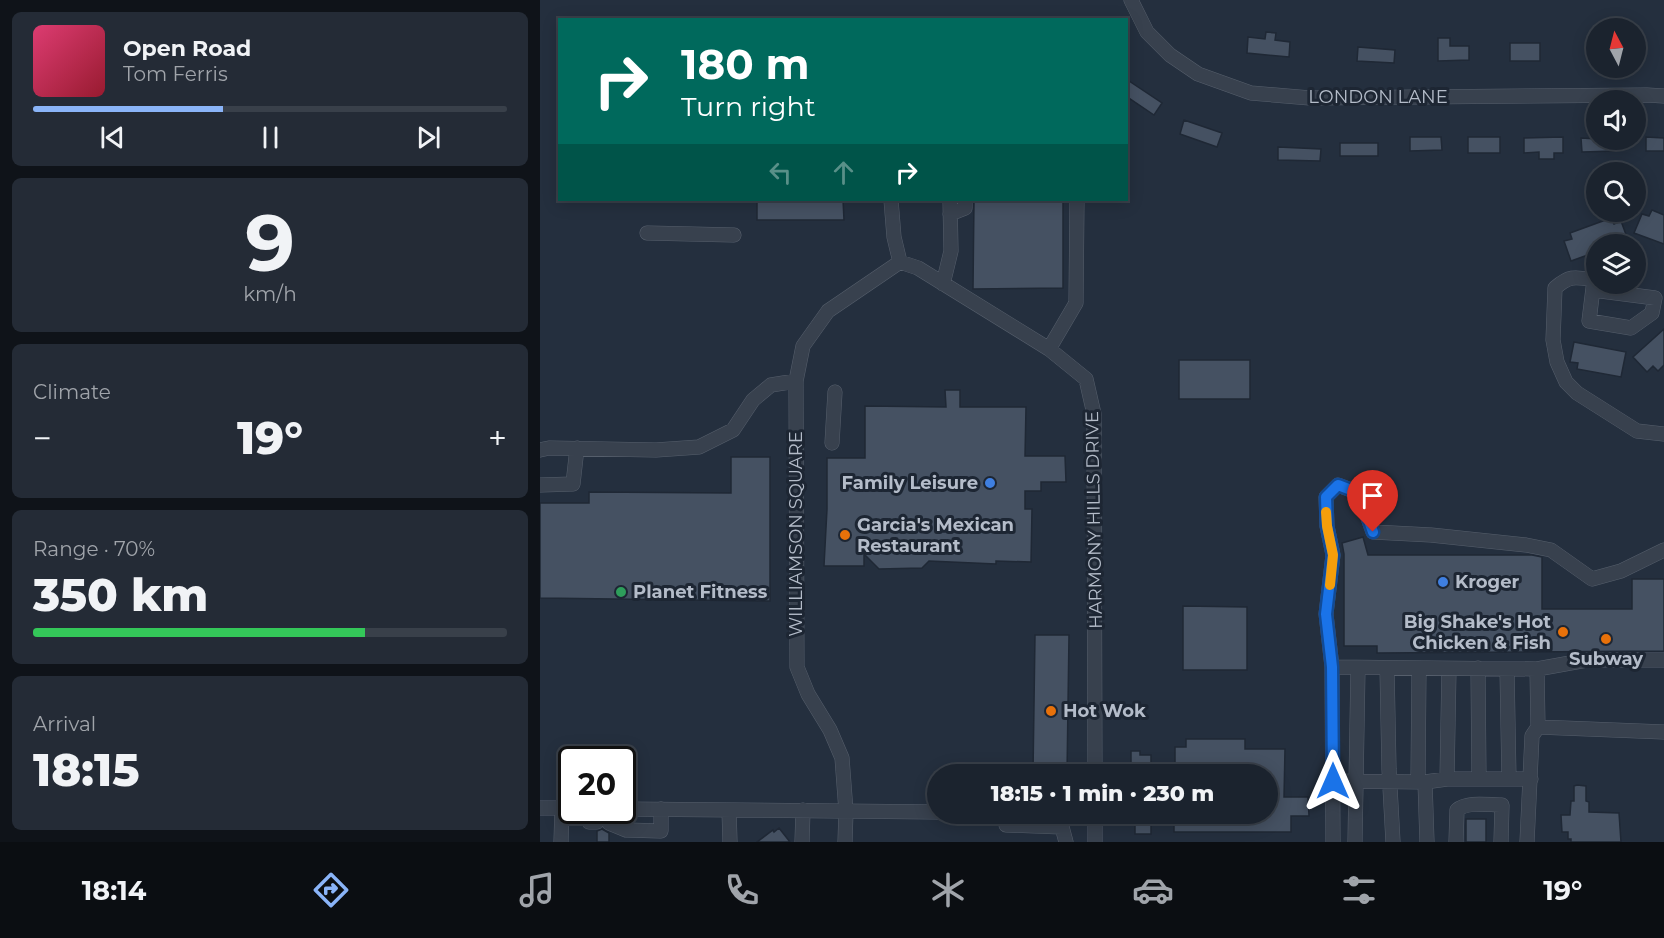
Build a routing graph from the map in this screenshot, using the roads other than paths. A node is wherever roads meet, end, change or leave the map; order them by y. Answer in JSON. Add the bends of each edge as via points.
{"nodes":[{"id":1,"x":1131,"y":0,"type":"edge"},
{"id":2,"x":1664,"y":96,"type":"edge"},
{"id":3,"x":891,"y":201,"type":"edge"},
{"id":4,"x":950,"y":201,"type":"edge"},
{"id":5,"x":965,"y":201,"type":"edge"},
{"id":6,"x":1077,"y":201,"type":"edge"},
{"id":7,"x":950,"y":214,"type":"junction"},
{"id":8,"x":647,"y":233,"type":"dead end"},
{"id":9,"x":734,"y":235,"type":"dead end"},
{"id":10,"x":900,"y":262,"type":"junction"},
{"id":11,"x":1586,"y":279,"type":"edge"},
{"id":12,"x":943,"y":284,"type":"junction"},
{"id":13,"x":1593,"y":290,"type":"joint"},
{"id":14,"x":1049,"y":349,"type":"junction"},
{"id":15,"x":796,"y":381,"type":"junction"},
{"id":16,"x":835,"y":392,"type":"dead end"},
{"id":17,"x":1664,"y":434,"type":"edge"},
{"id":18,"x":832,"y":443,"type":"dead end"},
{"id":19,"x":577,"y":448,"type":"junction"},
{"id":20,"x":540,"y":450,"type":"edge"},
{"id":21,"x":540,"y":484,"type":"edge"},
{"id":22,"x":1664,"y":550,"type":"edge"},
{"id":23,"x":1664,"y":660,"type":"edge"},
{"id":24,"x":1332,"y":667,"type":"junction"},
{"id":25,"x":1387,"y":668,"type":"junction"},
{"id":26,"x":1419,"y":668,"type":"junction"},
{"id":27,"x":1358,"y":669,"type":"junction"},
{"id":28,"x":1449,"y":669,"type":"junction"},
{"id":29,"x":1478,"y":669,"type":"junction"},
{"id":30,"x":1507,"y":669,"type":"junction"},
{"id":31,"x":1537,"y":669,"type":"junction"},
{"id":32,"x":1538,"y":728,"type":"junction"},
{"id":33,"x":1664,"y":732,"type":"edge"},
{"id":34,"x":1095,"y":764,"type":"edge"},
{"id":35,"x":1447,"y":779,"type":"junction"},
{"id":36,"x":1479,"y":779,"type":"junction"},
{"id":37,"x":1509,"y":779,"type":"junction"},
{"id":38,"x":1531,"y":779,"type":"junction"},
{"id":39,"x":1333,"y":781,"type":"junction"},
{"id":40,"x":1356,"y":782,"type":"junction"},
{"id":41,"x":1391,"y":782,"type":"junction"},
{"id":42,"x":1421,"y":782,"type":"junction"},
{"id":43,"x":540,"y":808,"type":"edge"},
{"id":44,"x":558,"y":808,"type":"edge"},
{"id":45,"x":636,"y":809,"type":"edge"},
{"id":46,"x":661,"y":809,"type":"junction"},
{"id":47,"x":729,"y":810,"type":"junction"},
{"id":48,"x":803,"y":810,"type":"junction"},
{"id":49,"x":846,"y":811,"type":"junction"},
{"id":50,"x":927,"y":812,"type":"edge"},
{"id":51,"x":564,"y":824,"type":"edge"},
{"id":52,"x":606,"y":824,"type":"edge"},
{"id":53,"x":1064,"y":824,"type":"edge"},
{"id":54,"x":1095,"y":824,"type":"edge"},
{"id":55,"x":635,"y":836,"type":"edge"},
{"id":56,"x":661,"y":836,"type":"edge"},
{"id":57,"x":561,"y":842,"type":"edge"},
{"id":58,"x":730,"y":842,"type":"edge"},
{"id":59,"x":802,"y":842,"type":"edge"},
{"id":60,"x":845,"y":842,"type":"edge"},
{"id":61,"x":1066,"y":842,"type":"edge"},
{"id":62,"x":1095,"y":842,"type":"edge"},
{"id":63,"x":1333,"y":842,"type":"edge"},
{"id":64,"x":1355,"y":842,"type":"edge"},
{"id":65,"x":1393,"y":842,"type":"edge"},
{"id":66,"x":1427,"y":842,"type":"edge"},
{"id":67,"x":1456,"y":842,"type":"edge"},
{"id":68,"x":1501,"y":842,"type":"edge"},
{"id":69,"x":1527,"y":842,"type":"edge"}],
"edges":[{"from":1,"to":2,"type":"street","name":"LONDON LANE","via":[[1147,32],[1170,54],[1198,74],[1251,93],[1310,98]]},
{"from":3,"to":10,"type":"street"},
{"from":4,"to":7,"type":"street"},
{"from":5,"to":7,"type":"street","via":[[965,208]]},
{"from":6,"to":14,"type":"street","via":[[1076,303]]},
{"from":7,"to":12,"type":"street","via":[[951,251]]},
{"from":8,"to":9,"type":"street"},
{"from":10,"to":12,"type":"street","name":"HARMONY HILLS DRIVE"},
{"from":10,"to":15,"type":"street","name":"WILLIAMSON SQUARE","via":[[828,311],[803,346]]},
{"from":11,"to":17,"type":"street","via":[[1566,279],[1555,288],[1553,339],[1566,381],[1637,431]]},
{"from":12,"to":14,"type":"street","name":"HARMONY HILLS DRIVE"},
{"from":13,"to":13,"type":"street","via":[[1589,321],[1631,328],[1652,313],[1655,298]]},
{"from":14,"to":34,"type":"street","name":"HARMONY HILLS DRIVE","via":[[1086,379],[1094,414]]},
{"from":15,"to":19,"type":"street","via":[[771,385],[753,400],[733,430],[699,447]]},
{"from":15,"to":49,"type":"street","name":"WILLIAMSON SQUARE","via":[[797,667],[842,758]]},
{"from":16,"to":18,"type":"street"},
{"from":19,"to":20,"type":"street"},
{"from":19,"to":21,"type":"street","via":[[573,484]]},
{"from":22,"to":24,"type":"street","via":[[1621,571],[1592,579],[1551,550],[1373,532],[1359,493],[1338,485],[1326,497],[1333,555],[1326,614]]},
{"from":23,"to":31,"type":"street","via":[[1587,660]]},
{"from":24,"to":27,"type":"street"},
{"from":24,"to":39,"type":"street"},
{"from":25,"to":26,"type":"street"},
{"from":25,"to":27,"type":"street"},
{"from":25,"to":41,"type":"street"},
{"from":26,"to":28,"type":"street"},
{"from":26,"to":42,"type":"street"},
{"from":27,"to":40,"type":"street"},
{"from":28,"to":29,"type":"street"},
{"from":28,"to":35,"type":"street"},
{"from":29,"to":30,"type":"street"},
{"from":29,"to":36,"type":"street"},
{"from":30,"to":31,"type":"street"},
{"from":30,"to":37,"type":"street"},
{"from":31,"to":32,"type":"street"},
{"from":32,"to":33,"type":"street"},
{"from":32,"to":38,"type":"street","via":[[1532,736]]},
{"from":35,"to":36,"type":"street"},
{"from":35,"to":42,"type":"street"},
{"from":36,"to":37,"type":"street"},
{"from":37,"to":38,"type":"street"},
{"from":38,"to":69,"type":"street"},
{"from":39,"to":40,"type":"street"},
{"from":39,"to":63,"type":"street"},
{"from":40,"to":41,"type":"street"},
{"from":40,"to":64,"type":"street"},
{"from":41,"to":42,"type":"street"},
{"from":41,"to":65,"type":"street"},
{"from":42,"to":66,"type":"street"},
{"from":43,"to":44,"type":"street"},
{"from":45,"to":46,"type":"street"},
{"from":46,"to":47,"type":"street"},
{"from":46,"to":56,"type":"street"},
{"from":47,"to":48,"type":"street"},
{"from":47,"to":58,"type":"street"},
{"from":48,"to":49,"type":"street"},
{"from":48,"to":59,"type":"street"},
{"from":49,"to":50,"type":"street"},
{"from":49,"to":60,"type":"street","name":"WILLIAMSON SQUARE"},
{"from":51,"to":57,"type":"street"},
{"from":52,"to":55,"type":"street"},
{"from":53,"to":61,"type":"street"},
{"from":54,"to":62,"type":"street"},
{"from":55,"to":56,"type":"street"},
{"from":67,"to":68,"type":"street","via":[[1457,810],[1467,805],[1502,805]]}]}
